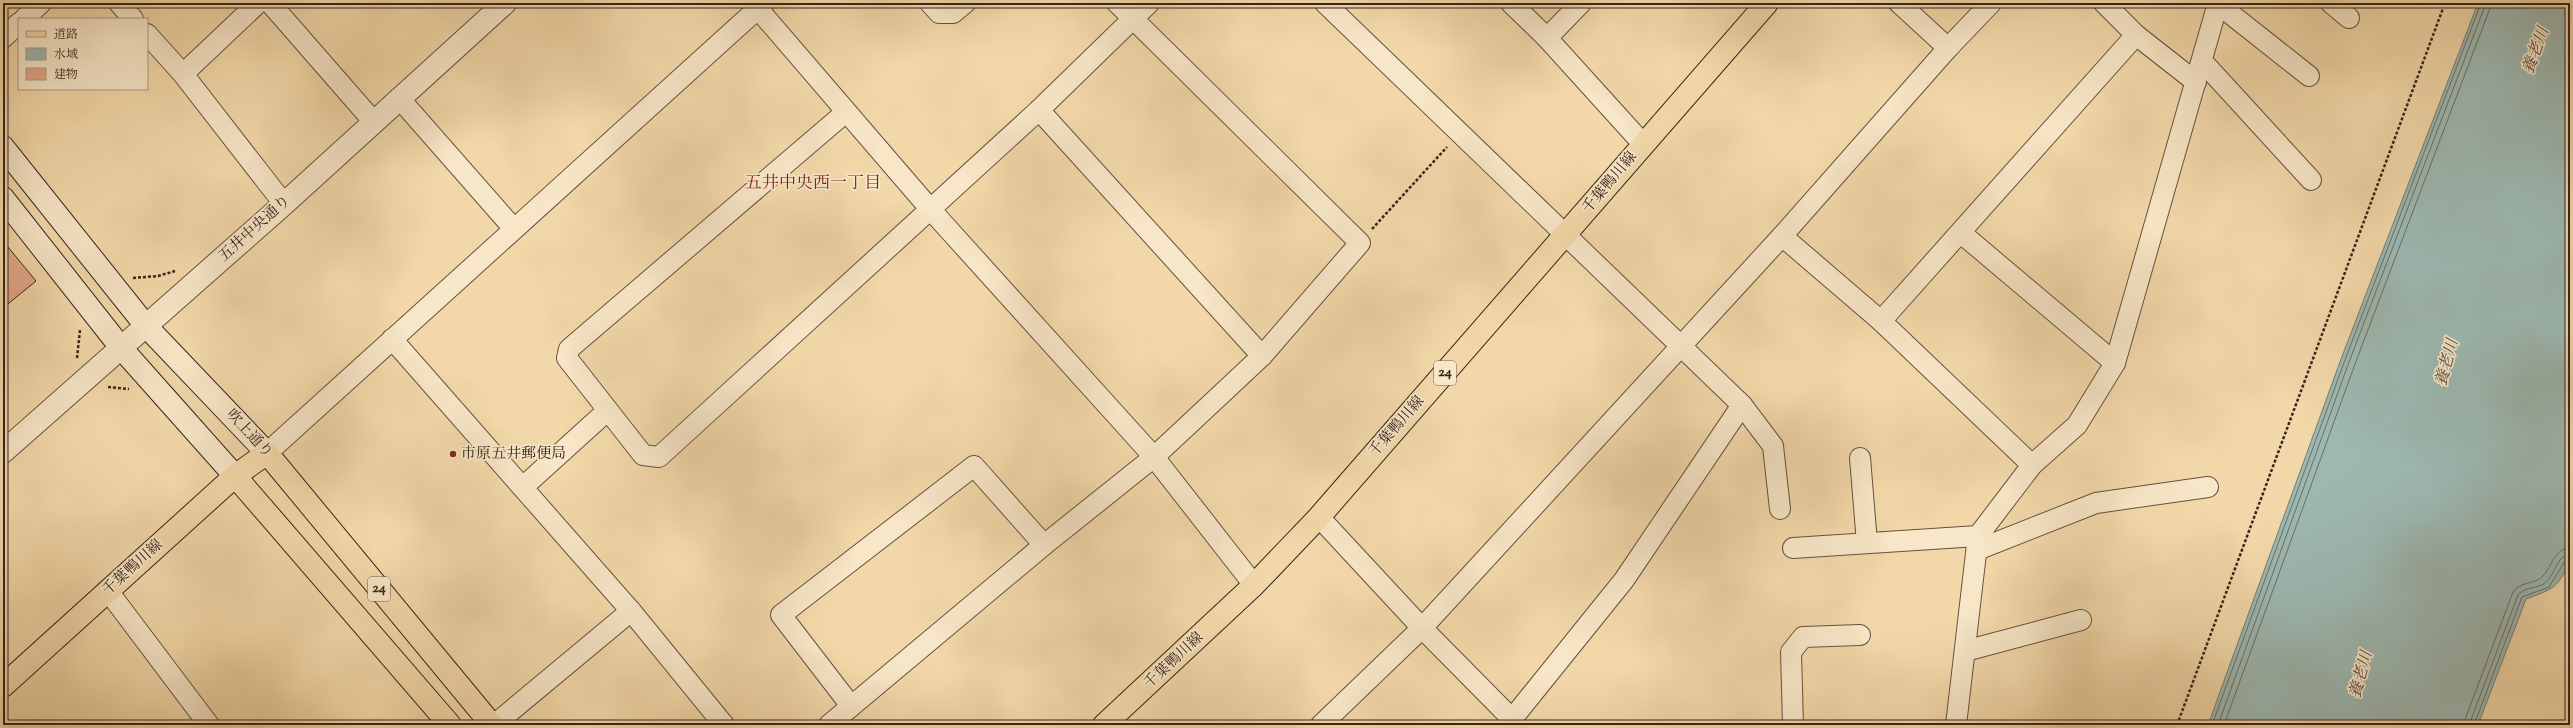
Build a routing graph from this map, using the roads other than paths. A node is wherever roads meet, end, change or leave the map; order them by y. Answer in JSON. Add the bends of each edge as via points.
{"nodes":[{"id":1,"x":41,"y":3,"type":"edge"},
{"id":2,"x":118,"y":3,"type":"edge"},
{"id":3,"x":258,"y":3,"type":"edge"},
{"id":4,"x":270,"y":3,"type":"edge"},
{"id":5,"x":505,"y":3,"type":"edge"},
{"id":6,"x":930,"y":3,"type":"edge"},
{"id":7,"x":965,"y":3,"type":"edge"},
{"id":8,"x":1117,"y":3,"type":"edge"},
{"id":9,"x":1149,"y":3,"type":"edge"},
{"id":10,"x":1324,"y":3,"type":"edge"},
{"id":11,"x":1510,"y":3,"type":"edge"},
{"id":12,"x":1581,"y":3,"type":"edge"},
{"id":13,"x":1767,"y":3,"type":"edge"},
{"id":14,"x":1899,"y":3,"type":"edge"},
{"id":15,"x":1991,"y":3,"type":"edge"},
{"id":16,"x":2104,"y":3,"type":"edge"},
{"id":17,"x":2218,"y":3,"type":"edge"},
{"id":18,"x":2331,"y":3,"type":"edge"},
{"id":19,"x":758,"y":5,"type":"edge"},
{"id":20,"x":25,"y":18,"type":"edge"},
{"id":21,"x":132,"y":18,"type":"edge"},
{"id":22,"x":1132,"y":18,"type":"junction"},
{"id":23,"x":2349,"y":18,"type":"dead end"},
{"id":24,"x":18,"y":24,"type":"edge"},
{"id":25,"x":148,"y":35,"type":"edge"},
{"id":26,"x":2136,"y":35,"type":"junction"},
{"id":27,"x":3,"y":38,"type":"edge"},
{"id":28,"x":1547,"y":38,"type":"junction"},
{"id":29,"x":1948,"y":48,"type":"junction"},
{"id":30,"x":2202,"y":61,"type":"junction"},
{"id":31,"x":183,"y":74,"type":"junction"},
{"id":32,"x":2309,"y":76,"type":"dead end"},
{"id":33,"x":2196,"y":82,"type":"junction"},
{"id":34,"x":399,"y":98,"type":"junction"},
{"id":35,"x":1040,"y":110,"type":"junction"},
{"id":36,"x":846,"y":112,"type":"junction"},
{"id":37,"x":373,"y":121,"type":"junction"},
{"id":38,"x":1643,"y":144,"type":"junction"},
{"id":39,"x":3,"y":147,"type":"edge"},
{"id":40,"x":2311,"y":180,"type":"dead end"},
{"id":41,"x":3,"y":198,"type":"edge"},
{"id":42,"x":284,"y":204,"type":"junction"},
{"id":43,"x":931,"y":210,"type":"junction"},
{"id":44,"x":514,"y":229,"type":"junction"},
{"id":45,"x":1961,"y":232,"type":"junction"},
{"id":46,"x":1565,"y":236,"type":"junction"},
{"id":47,"x":1782,"y":236,"type":"junction"},
{"id":48,"x":1881,"y":321,"type":"junction"},
{"id":49,"x":146,"y":326,"type":"junction"},
{"id":50,"x":392,"y":339,"type":"junction"},
{"id":51,"x":1682,"y":345,"type":"junction"},
{"id":52,"x":122,"y":349,"type":"junction"},
{"id":53,"x":1262,"y":356,"type":"junction"},
{"id":54,"x":2115,"y":363,"type":"junction"},
{"id":55,"x":1742,"y":405,"type":"junction"},
{"id":56,"x":607,"y":411,"type":"junction"},
{"id":57,"x":3,"y":452,"type":"edge"},
{"id":58,"x":267,"y":453,"type":"junction"},
{"id":59,"x":1154,"y":457,"type":"junction"},
{"id":60,"x":1860,"y":458,"type":"dead end"},
{"id":61,"x":2032,"y":465,"type":"junction"},
{"id":62,"x":235,"y":476,"type":"junction"},
{"id":63,"x":523,"y":487,"type":"junction"},
{"id":64,"x":2208,"y":487,"type":"dead end"},
{"id":65,"x":1780,"y":509,"type":"dead end"},
{"id":66,"x":1318,"y":517,"type":"junction"},
{"id":67,"x":1867,"y":543,"type":"junction"},
{"id":68,"x":1978,"y":543,"type":"junction"},
{"id":69,"x":1044,"y":544,"type":"junction"},
{"id":70,"x":1793,"y":548,"type":"dead end"},
{"id":71,"x":1254,"y":585,"type":"junction"},
{"id":72,"x":108,"y":591,"type":"junction"},
{"id":73,"x":631,"y":611,"type":"junction"},
{"id":74,"x":2081,"y":620,"type":"dead end"},
{"id":75,"x":1422,"y":628,"type":"junction"},
{"id":76,"x":1860,"y":635,"type":"dead end"},
{"id":77,"x":1965,"y":651,"type":"junction"},
{"id":78,"x":3,"y":686,"type":"edge"},
{"id":79,"x":851,"y":706,"type":"junction"},
{"id":80,"x":1514,"y":722,"type":"edge"},
{"id":81,"x":202,"y":723,"type":"edge"},
{"id":82,"x":1108,"y":724,"type":"edge"},
{"id":83,"x":450,"y":725,"type":"edge"},
{"id":84,"x":493,"y":725,"type":"edge"},
{"id":85,"x":724,"y":725,"type":"edge"},
{"id":86,"x":828,"y":725,"type":"edge"},
{"id":87,"x":1321,"y":725,"type":"edge"},
{"id":88,"x":1793,"y":725,"type":"edge"},
{"id":89,"x":1956,"y":725,"type":"edge"}],
"edges":[{"from":1,"to":20,"type":"street"},
{"from":2,"to":21,"type":"street"},
{"from":3,"to":31,"type":"street"},
{"from":4,"to":37,"type":"street"},
{"from":5,"to":34,"type":"main road","name":"五井中央通り"},
{"from":6,"to":7,"type":"street","via":[[939,13],[953,13]]},
{"from":8,"to":22,"type":"street"},
{"from":9,"to":22,"type":"street"},
{"from":10,"to":46,"type":"street"},
{"from":11,"to":28,"type":"street"},
{"from":12,"to":28,"type":"street"},
{"from":13,"to":38,"type":"main road","name":"千葉鴨川線","number":"24"},
{"from":14,"to":29,"type":"street"},
{"from":15,"to":29,"type":"street"},
{"from":16,"to":26,"type":"street"},
{"from":17,"to":30,"type":"street"},
{"from":17,"to":32,"type":"street"},
{"from":18,"to":23,"type":"street"},
{"from":19,"to":36,"type":"street"},
{"from":19,"to":44,"type":"street"},
{"from":22,"to":35,"type":"street"},
{"from":22,"to":53,"type":"street","via":[[1360,243]]},
{"from":24,"to":27,"type":"street"},
{"from":25,"to":31,"type":"street"},
{"from":26,"to":33,"type":"street"},
{"from":26,"to":45,"type":"street"},
{"from":28,"to":38,"type":"street"},
{"from":29,"to":47,"type":"street"},
{"from":30,"to":33,"type":"street"},
{"from":30,"to":40,"type":"street"},
{"from":31,"to":42,"type":"street"},
{"from":33,"to":54,"type":"street"},
{"from":34,"to":37,"type":"main road","name":"五井中央通り"},
{"from":34,"to":44,"type":"street"},
{"from":35,"to":43,"type":"street"},
{"from":35,"to":53,"type":"street"},
{"from":36,"to":43,"type":"street"},
{"from":36,"to":56,"type":"street","via":[[569,349],[567,358]]},
{"from":37,"to":42,"type":"main road","name":"五井中央通り"},
{"from":38,"to":46,"type":"main road","name":"千葉鴨川線","number":"24"},
{"from":39,"to":49,"type":"main road","name":"吹上通り"},
{"from":41,"to":52,"type":"main road"},
{"from":42,"to":49,"type":"main road","name":"五井中央通り"},
{"from":43,"to":56,"type":"street","via":[[659,457],[643,455]]},
{"from":43,"to":59,"type":"street"},
{"from":44,"to":50,"type":"street"},
{"from":45,"to":48,"type":"street"},
{"from":45,"to":54,"type":"street"},
{"from":46,"to":51,"type":"street"},
{"from":46,"to":66,"type":"main road","name":"千葉鴨川線","number":"24"},
{"from":47,"to":48,"type":"street"},
{"from":47,"to":51,"type":"street"},
{"from":48,"to":61,"type":"street"},
{"from":49,"to":52,"type":"main road","name":"五井中央通り"},
{"from":49,"to":58,"type":"main road","name":"吹上通り"},
{"from":50,"to":58,"type":"street"},
{"from":50,"to":63,"type":"street"},
{"from":51,"to":55,"type":"street"},
{"from":51,"to":75,"type":"street"},
{"from":52,"to":57,"type":"main road","name":"五井中央通り"},
{"from":52,"to":62,"type":"main road"},
{"from":53,"to":59,"type":"street"},
{"from":54,"to":61,"type":"street","via":[[2077,425]]},
{"from":55,"to":65,"type":"street","via":[[1773,446]]},
{"from":55,"to":80,"type":"street","via":[[1624,580]]},
{"from":56,"to":63,"type":"street"},
{"from":58,"to":62,"type":"main road","name":"千葉鴨川線"},
{"from":58,"to":84,"type":"main road","name":"吹上通り","number":"24"},
{"from":59,"to":69,"type":"street"},
{"from":59,"to":71,"type":"street"},
{"from":60,"to":67,"type":"street"},
{"from":61,"to":68,"type":"street"},
{"from":62,"to":72,"type":"main road","name":"千葉鴨川線"},
{"from":62,"to":83,"type":"main road","number":"24"},
{"from":63,"to":73,"type":"street"},
{"from":64,"to":68,"type":"street","via":[[2096,503]]},
{"from":66,"to":71,"type":"main road","name":"千葉鴨川線","number":"24"},
{"from":66,"to":75,"type":"street"},
{"from":67,"to":68,"type":"street"},
{"from":67,"to":70,"type":"street"},
{"from":68,"to":77,"type":"street"},
{"from":69,"to":79,"type":"street"},
{"from":69,"to":79,"type":"street","via":[[974,466],[781,615]]},
{"from":71,"to":82,"type":"main road","name":"千葉鴨川線","number":"24"},
{"from":72,"to":78,"type":"main road","name":"千葉鴨川線"},
{"from":72,"to":81,"type":"street"},
{"from":73,"to":84,"type":"street"},
{"from":73,"to":85,"type":"street"},
{"from":74,"to":77,"type":"street"},
{"from":75,"to":80,"type":"street"},
{"from":75,"to":87,"type":"street"},
{"from":76,"to":88,"type":"street","via":[[1803,637],[1791,652]]},
{"from":77,"to":89,"type":"street"},
{"from":79,"to":86,"type":"street"}]}
